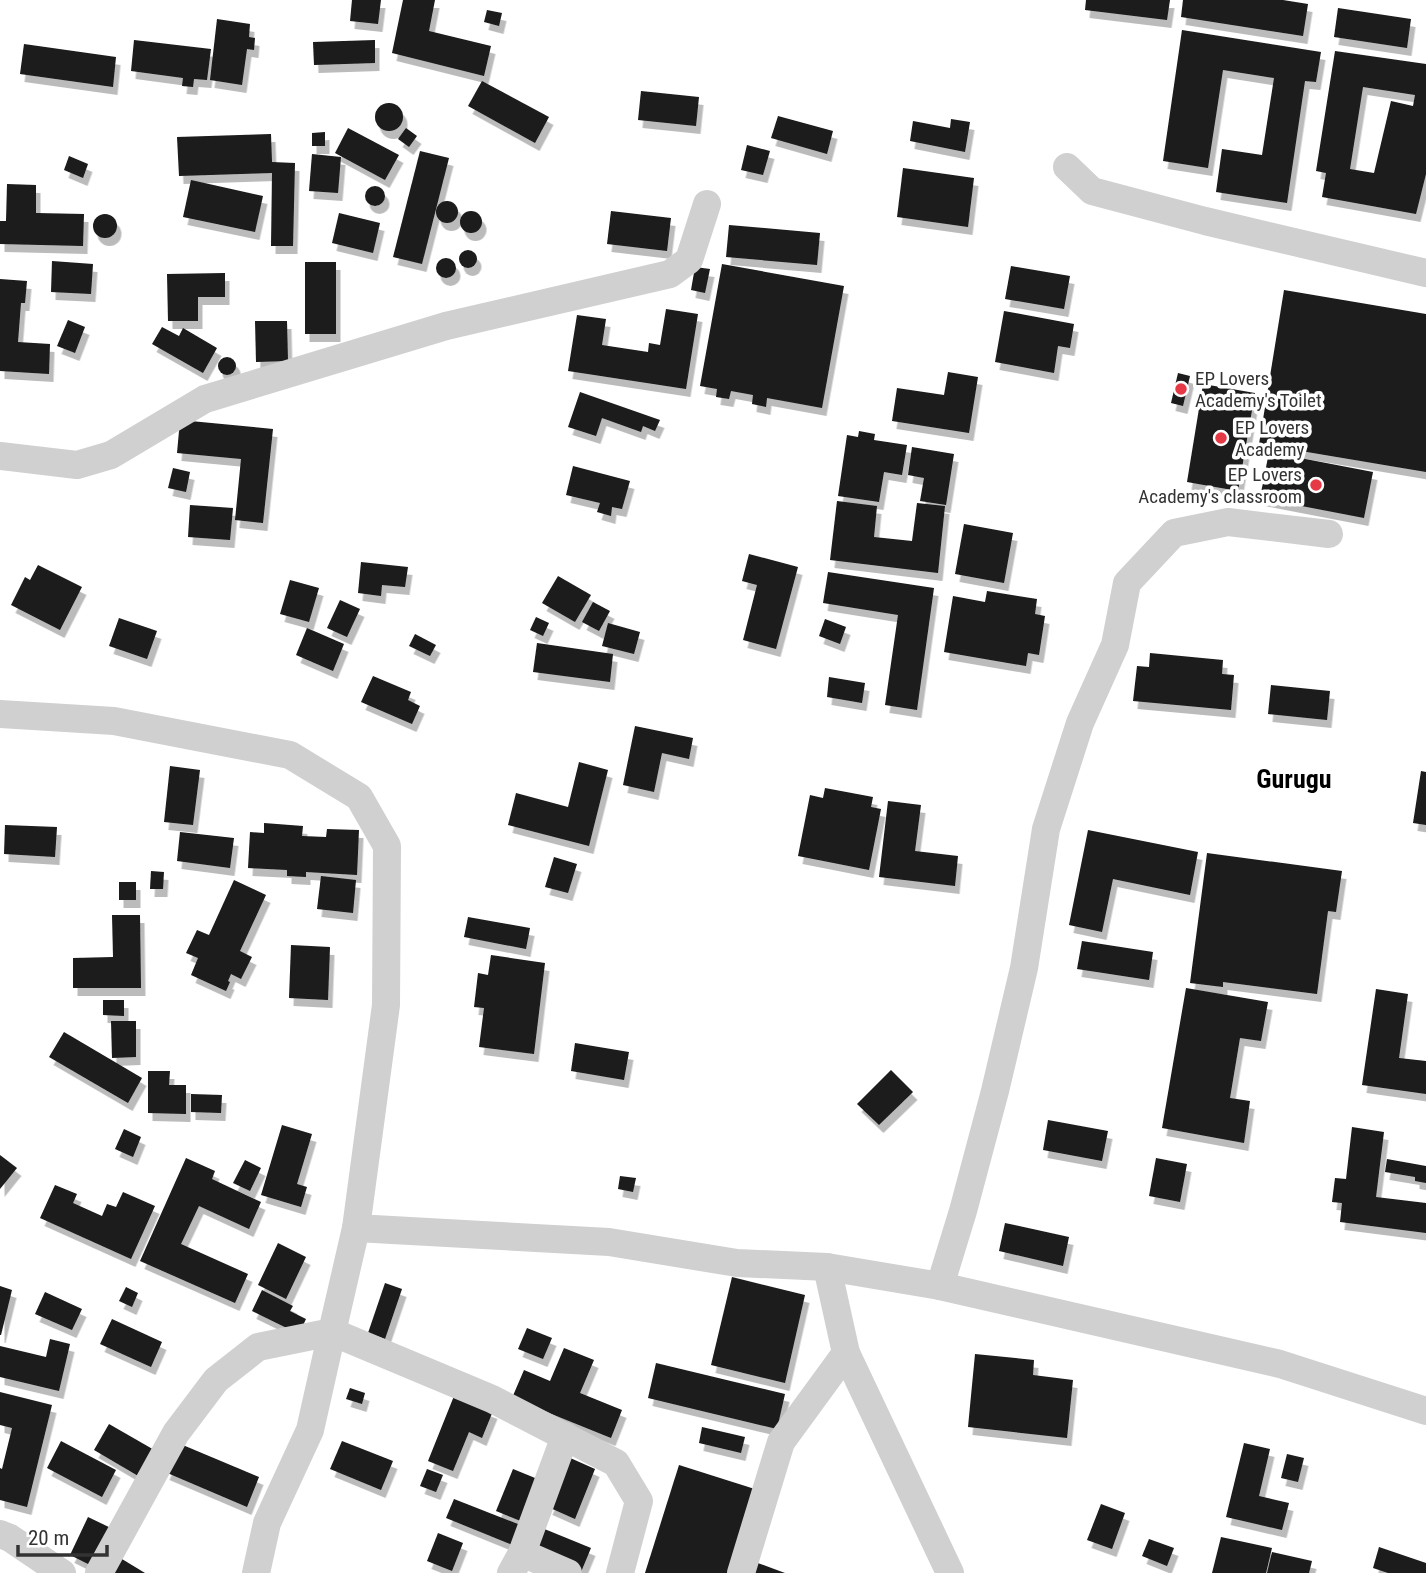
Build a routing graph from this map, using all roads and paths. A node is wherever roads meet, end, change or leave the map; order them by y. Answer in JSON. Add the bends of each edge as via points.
{"nodes":[{"id":1,"x":1067,"y":167,"type":"dead end"},
{"id":2,"x":707,"y":204,"type":"dead end"},
{"id":3,"x":1426,"y":273,"type":"edge"},
{"id":4,"x":0,"y":456,"type":"edge"},
{"id":5,"x":1329,"y":534,"type":"dead end"},
{"id":6,"x":0,"y":714,"type":"edge"},
{"id":7,"x":356,"y":1228,"type":"junction"},
{"id":8,"x":827,"y":1267,"type":"junction"},
{"id":9,"x":940,"y":1286,"type":"junction"},
{"id":10,"x":332,"y":1332,"type":"junction"},
{"id":11,"x":846,"y":1353,"type":"junction"},
{"id":12,"x":1426,"y":1411,"type":"edge"},
{"id":13,"x":565,"y":1436,"type":"junction"},
{"id":14,"x":0,"y":1534,"type":"edge"},
{"id":15,"x":517,"y":1563,"type":"edge"},
{"id":16,"x":62,"y":1573,"type":"edge"},
{"id":17,"x":99,"y":1573,"type":"edge"},
{"id":18,"x":256,"y":1573,"type":"edge"},
{"id":19,"x":568,"y":1573,"type":"edge"},
{"id":20,"x":620,"y":1573,"type":"edge"},
{"id":21,"x":741,"y":1573,"type":"edge"},
{"id":22,"x":950,"y":1573,"type":"edge"}],
"edges":[{"from":1,"to":3,"type":"street","via":[[1092,191]]},
{"from":2,"to":4,"type":"street","via":[[689,260],[670,274],[446,326],[205,400],[111,455],[77,465]]},
{"from":5,"to":9,"type":"street","via":[[1228,522],[1174,533],[1127,583],[1115,645],[1080,723],[1046,829],[1024,968]]},
{"from":6,"to":7,"type":"street","via":[[114,721],[290,755],[359,797],[387,846],[386,1005]]},
{"from":7,"to":8,"type":"street","via":[[609,1241],[737,1263]]},
{"from":7,"to":10,"type":"street"},
{"from":8,"to":9,"type":"street"},
{"from":8,"to":11,"type":"street"},
{"from":9,"to":12,"type":"street","via":[[1280,1364]]},
{"from":10,"to":13,"type":"street","via":[[492,1399]]},
{"from":10,"to":17,"type":"street","via":[[258,1347],[216,1380],[176,1433]]},
{"from":10,"to":18,"type":"street","via":[[310,1430],[267,1523]]},
{"from":11,"to":21,"type":"street","via":[[781,1442]]},
{"from":11,"to":22,"type":"street"},
{"from":13,"to":15,"type":"street"},
{"from":13,"to":20,"type":"street","via":[[616,1463],[639,1501]]},
{"from":14,"to":16,"type":"street"},
{"from":15,"to":19,"type":"street"}]}
